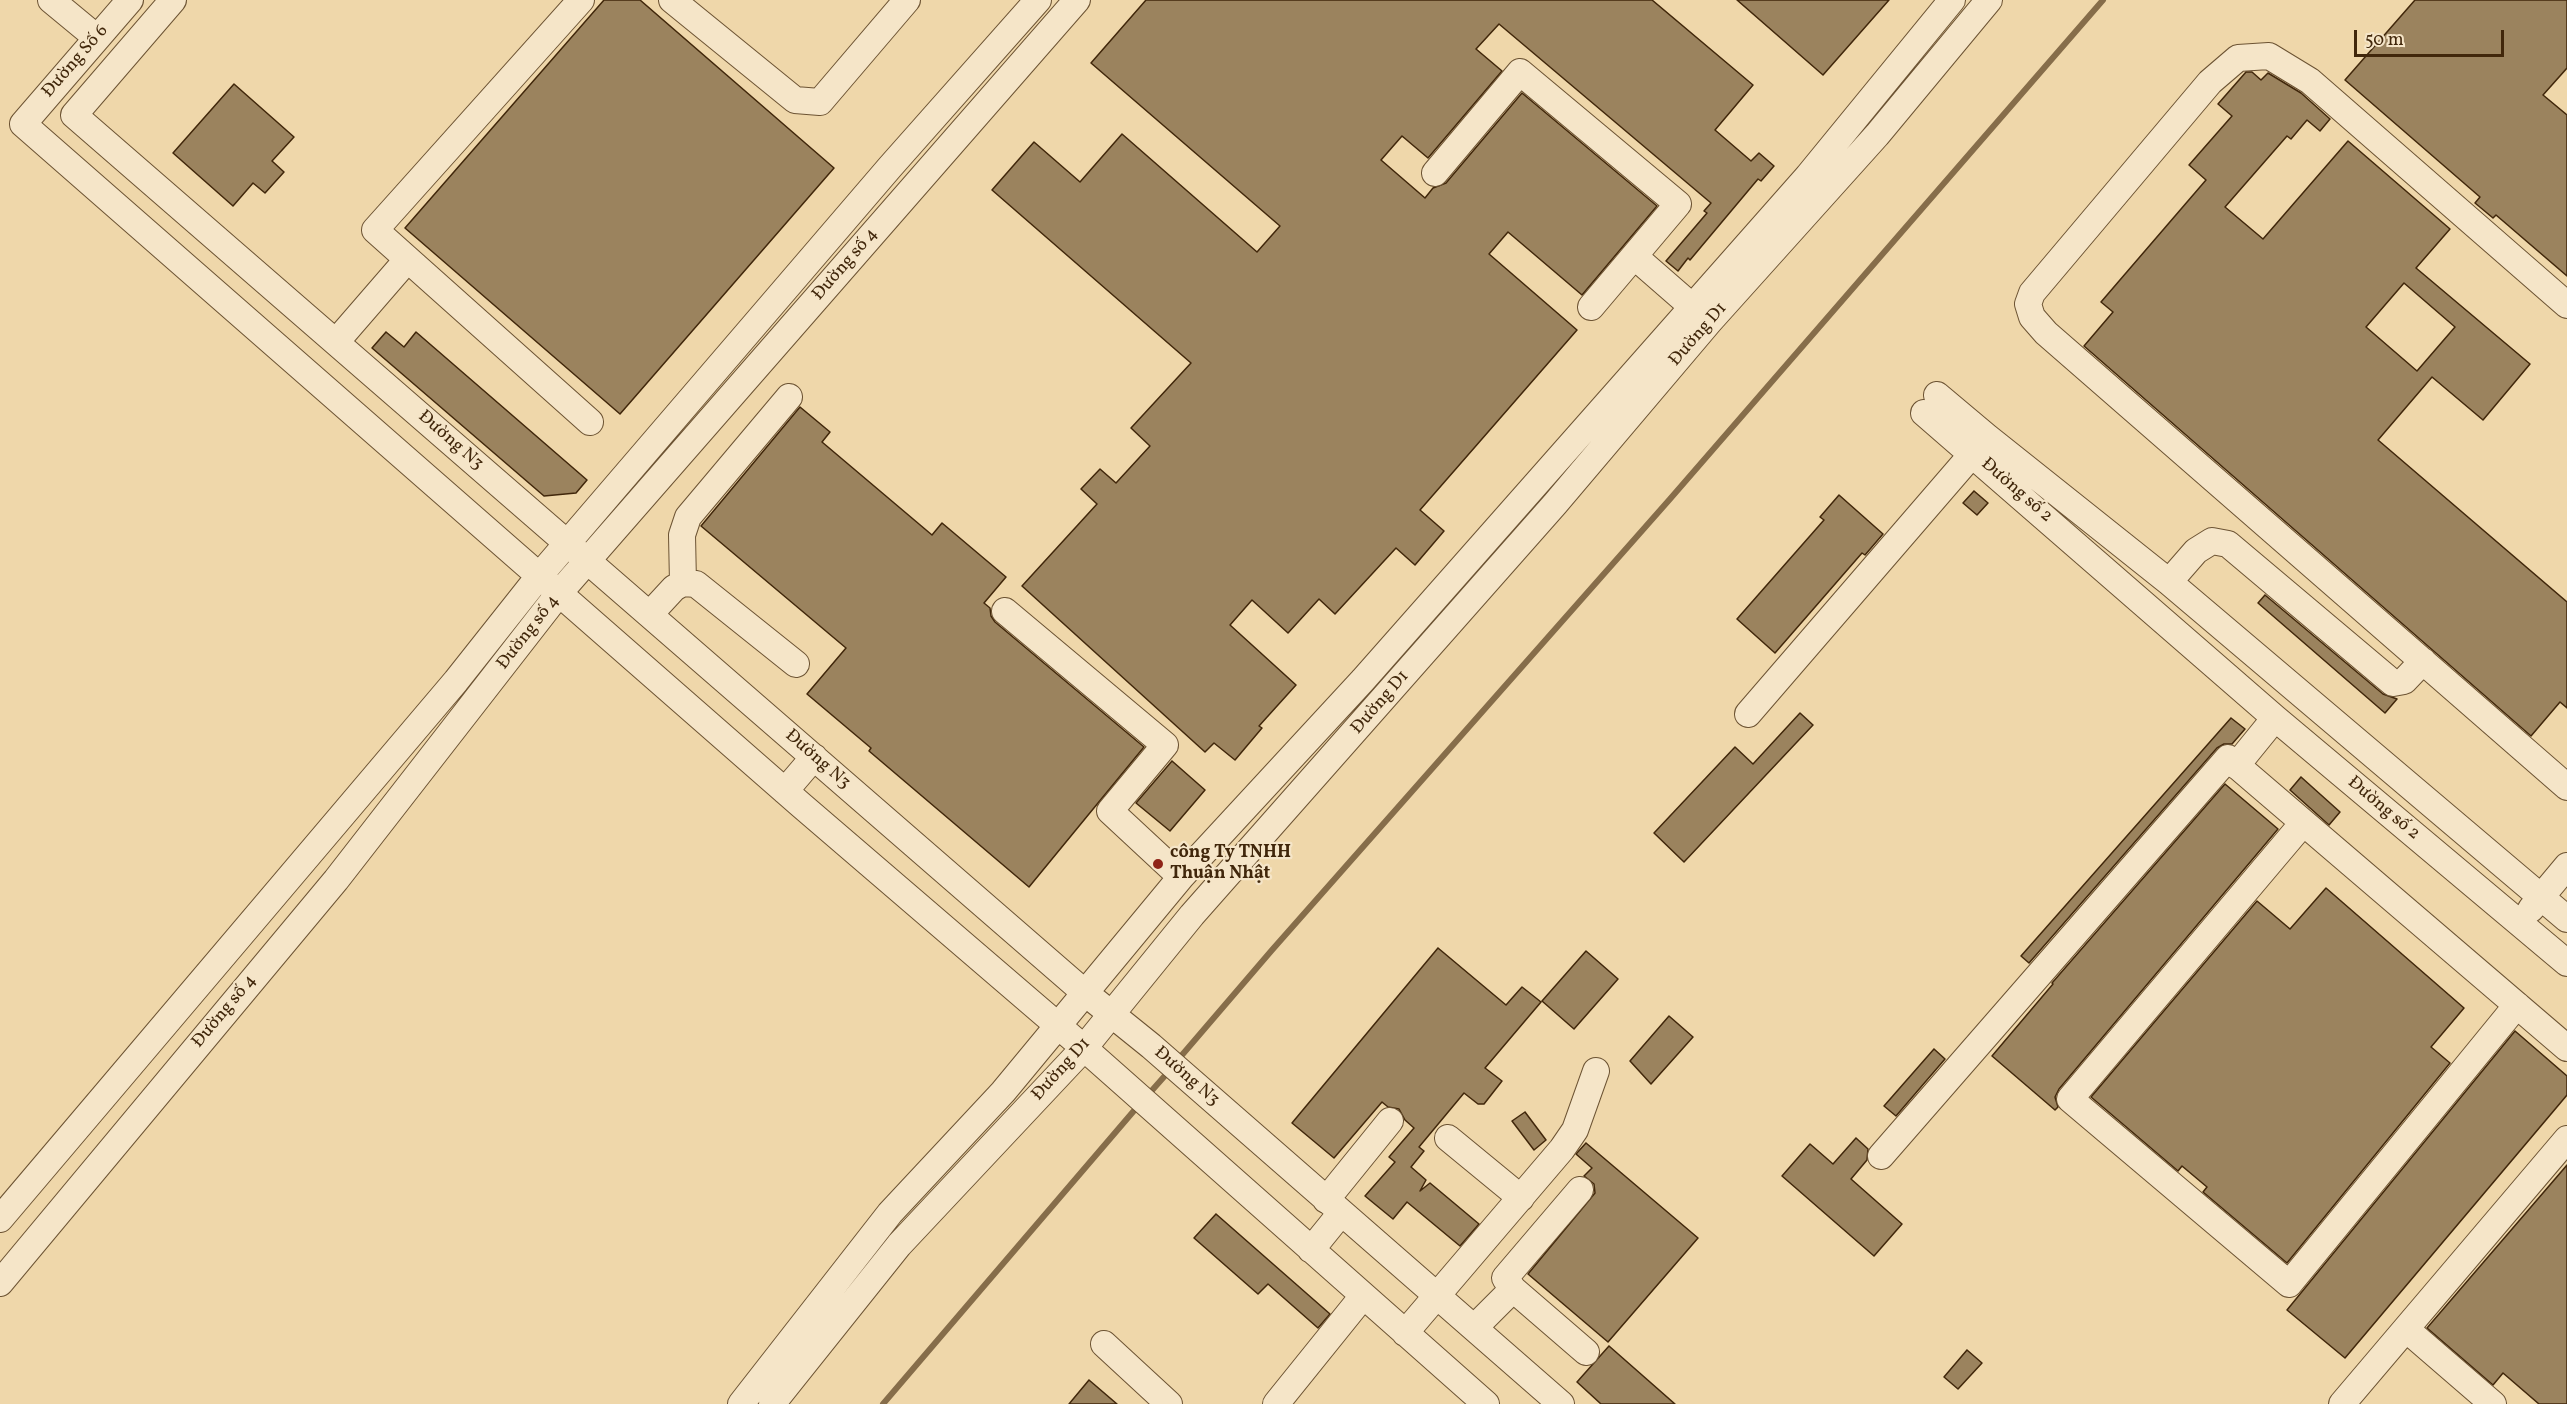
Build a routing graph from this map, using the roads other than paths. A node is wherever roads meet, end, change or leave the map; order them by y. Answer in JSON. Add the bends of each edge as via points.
{"nodes":[{"id":1,"x":51,"y":0,"type":"edge"},
{"id":2,"x":130,"y":0,"type":"edge"},
{"id":3,"x":173,"y":0,"type":"edge"},
{"id":4,"x":580,"y":0,"type":"edge"},
{"id":5,"x":672,"y":0,"type":"edge"},
{"id":6,"x":907,"y":0,"type":"edge"},
{"id":7,"x":1038,"y":0,"type":"edge"},
{"id":8,"x":1077,"y":0,"type":"edge"},
{"id":9,"x":1952,"y":0,"type":"edge"},
{"id":10,"x":1989,"y":0,"type":"edge"},
{"id":11,"x":1005,"y":37,"type":"junction"},
{"id":12,"x":97,"y":38,"type":"junction"},
{"id":13,"x":1027,"y":57,"type":"junction"},
{"id":14,"x":74,"y":115,"type":"junction"},
{"id":15,"x":23,"y":124,"type":"junction"},
{"id":16,"x":1435,"y":173,"type":"dead end"},
{"id":17,"x":231,"y":251,"type":"junction"},
{"id":18,"x":1634,"y":256,"type":"junction"},
{"id":19,"x":407,"y":260,"type":"junction"},
{"id":20,"x":204,"y":282,"type":"junction"},
{"id":21,"x":2567,"y":305,"type":"edge"},
{"id":22,"x":1591,"y":307,"type":"dead end"},
{"id":23,"x":1700,"y":314,"type":"junction"},
{"id":24,"x":336,"y":342,"type":"junction"},
{"id":25,"x":364,"y":366,"type":"junction"},
{"id":26,"x":789,"y":397,"type":"dead end"},
{"id":27,"x":337,"y":398,"type":"junction"},
{"id":28,"x":1931,"y":404,"type":"dead end"},
{"id":29,"x":590,"y":422,"type":"dead end"},
{"id":30,"x":1980,"y":445,"type":"junction"},
{"id":31,"x":569,"y":543,"type":"junction"},
{"id":32,"x":589,"y":561,"type":"junction"},
{"id":33,"x":540,"y":575,"type":"junction"},
{"id":34,"x":2169,"y":582,"type":"junction"},
{"id":35,"x":683,"y":583,"type":"junction"},
{"id":36,"x":560,"y":592,"type":"junction"},
{"id":37,"x":1005,"y":611,"type":"dead end"},
{"id":38,"x":650,"y":614,"type":"junction"},
{"id":39,"x":2423,"y":661,"type":"junction"},
{"id":40,"x":796,"y":664,"type":"dead end"},
{"id":41,"x":1363,"y":680,"type":"junction"},
{"id":42,"x":1385,"y":698,"type":"junction"},
{"id":43,"x":1748,"y":714,"type":"dead end"},
{"id":44,"x":2275,"y":718,"type":"junction"},
{"id":45,"x":814,"y":757,"type":"junction"},
{"id":46,"x":2236,"y":766,"type":"junction"},
{"id":47,"x":2567,"y":787,"type":"edge"},
{"id":48,"x":785,"y":791,"type":"junction"},
{"id":49,"x":2303,"y":823,"type":"junction"},
{"id":50,"x":2567,"y":866,"type":"edge"},
{"id":51,"x":1181,"y":877,"type":"junction"},
{"id":52,"x":2541,"y":897,"type":"junction"},
{"id":53,"x":2567,"y":919,"type":"edge"},
{"id":54,"x":2520,"y":923,"type":"junction"},
{"id":55,"x":2567,"y":963,"type":"edge"},
{"id":56,"x":1084,"y":992,"type":"junction"},
{"id":57,"x":2517,"y":1005,"type":"junction"},
{"id":58,"x":1112,"y":1013,"type":"junction"},
{"id":59,"x":1059,"y":1027,"type":"junction"},
{"id":60,"x":1084,"y":1048,"type":"junction"},
{"id":61,"x":2567,"y":1048,"type":"edge"},
{"id":62,"x":1596,"y":1071,"type":"dead end"},
{"id":63,"x":1390,"y":1121,"type":"dead end"},
{"id":64,"x":1448,"y":1138,"type":"dead end"},
{"id":65,"x":2567,"y":1139,"type":"edge"},
{"id":66,"x":1881,"y":1156,"type":"dead end"},
{"id":67,"x":1580,"y":1190,"type":"dead end"},
{"id":68,"x":1521,"y":1198,"type":"junction"},
{"id":69,"x":1334,"y":1206,"type":"junction"},
{"id":70,"x":0,"y":1220,"type":"edge"},
{"id":71,"x":1311,"y":1250,"type":"junction"},
{"id":72,"x":0,"y":1283,"type":"edge"},
{"id":73,"x":1513,"y":1289,"type":"junction"},
{"id":74,"x":1363,"y":1296,"type":"junction"},
{"id":75,"x":1437,"y":1296,"type":"junction"},
{"id":76,"x":1474,"y":1328,"type":"junction"},
{"id":77,"x":2406,"y":1329,"type":"junction"},
{"id":78,"x":1405,"y":1333,"type":"junction"},
{"id":79,"x":1104,"y":1344,"type":"dead end"},
{"id":80,"x":1586,"y":1352,"type":"dead end"},
{"id":81,"x":2484,"y":1401,"type":"edge"},
{"id":82,"x":741,"y":1404,"type":"edge"},
{"id":83,"x":772,"y":1404,"type":"edge"},
{"id":84,"x":1169,"y":1404,"type":"edge"},
{"id":85,"x":1276,"y":1404,"type":"edge"},
{"id":86,"x":1486,"y":1404,"type":"edge"},
{"id":87,"x":1561,"y":1404,"type":"edge"},
{"id":88,"x":2342,"y":1404,"type":"edge"}],
"edges":[{"from":1,"to":12,"type":"street"},
{"from":2,"to":12,"type":"street","name":"Đường Số 6"},
{"from":3,"to":14,"type":"street","name":"Đường Số 6"},
{"from":4,"to":19,"type":"street","via":[[375,230]]},
{"from":5,"to":6,"type":"street","via":[[795,100],[820,102]]},
{"from":7,"to":11,"type":"street","name":"Đường số 4"},
{"from":8,"to":13,"type":"street","name":"Đường số 4"},
{"from":9,"to":23,"type":"street","name":"Đường D1"},
{"from":10,"to":23,"type":"street","name":"Đường D1","via":[[1877,135]]},
{"from":11,"to":13,"type":"street"},
{"from":11,"to":31,"type":"street","name":"Đường số 4"},
{"from":12,"to":15,"type":"street","name":"Đường Số 6"},
{"from":13,"to":32,"type":"street","name":"Đường số 4"},
{"from":14,"to":15,"type":"street"},
{"from":14,"to":17,"type":"street","name":"Đường N3"},
{"from":15,"to":20,"type":"street"},
{"from":16,"to":18,"type":"street","via":[[1520,72],[1678,204]]},
{"from":17,"to":20,"type":"street"},
{"from":17,"to":24,"type":"street","name":"Đường N3"},
{"from":18,"to":22,"type":"street"},
{"from":18,"to":23,"type":"street"},
{"from":19,"to":24,"type":"street"},
{"from":19,"to":29,"type":"street"},
{"from":20,"to":27,"type":"street"},
{"from":21,"to":39,"type":"street","via":[[2310,81],[2269,56],[2238,58],[2210,82],[2032,293],[2028,304],[2032,317],[2046,333]]},
{"from":23,"to":41,"type":"street","name":"Đường D1"},
{"from":23,"to":42,"type":"street","name":"Đường D1","via":[[1555,504]]},
{"from":24,"to":25,"type":"street","name":"Đường N3"},
{"from":25,"to":27,"type":"street"},
{"from":25,"to":31,"type":"street","name":"Đường N3"},
{"from":26,"to":35,"type":"street","via":[[688,517],[682,535]]},
{"from":27,"to":33,"type":"street"},
{"from":28,"to":30,"type":"street"},
{"from":30,"to":34,"type":"street","name":"Đường số 2"},
{"from":30,"to":43,"type":"street"},
{"from":30,"to":44,"type":"street","name":"Đường số 2"},
{"from":31,"to":32,"type":"street","name":"Đường N3"},
{"from":31,"to":33,"type":"street","name":"Đường số 4"},
{"from":32,"to":36,"type":"street","name":"Đường số 4"},
{"from":32,"to":38,"type":"street","name":"Đường N3"},
{"from":33,"to":36,"type":"street"},
{"from":33,"to":70,"type":"street","name":"Đường số 4","via":[[456,681]]},
{"from":34,"to":39,"type":"street","via":[[2196,550],[2212,541],[2228,544],[2393,683],[2404,681]]},
{"from":34,"to":52,"type":"street","name":"Đường số 2"},
{"from":35,"to":38,"type":"street"},
{"from":35,"to":40,"type":"street","via":[[696,584]]},
{"from":36,"to":48,"type":"street"},
{"from":36,"to":72,"type":"street","name":"Đường số 4","via":[[336,880]]},
{"from":37,"to":51,"type":"street","via":[[1164,746],[1110,811]]},
{"from":38,"to":45,"type":"street","name":"Đường N3"},
{"from":39,"to":47,"type":"street"},
{"from":41,"to":42,"type":"street"},
{"from":41,"to":51,"type":"street","name":"Đường D1"},
{"from":42,"to":58,"type":"street","name":"Đường D1","via":[[1192,915]]},
{"from":44,"to":46,"type":"street"},
{"from":44,"to":54,"type":"street","name":"Đường số 2"},
{"from":45,"to":48,"type":"street"},
{"from":45,"to":56,"type":"street","name":"Đường N3"},
{"from":46,"to":49,"type":"street"},
{"from":46,"to":66,"type":"street","via":[[2228,758]]},
{"from":48,"to":59,"type":"street"},
{"from":49,"to":57,"type":"street"},
{"from":49,"to":57,"type":"street","via":[[2070,1099],[2289,1284]]},
{"from":50,"to":52,"type":"street"},
{"from":51,"to":56,"type":"street","name":"Đường D1"},
{"from":52,"to":53,"type":"street","name":"Đường số 2"},
{"from":52,"to":54,"type":"street"},
{"from":54,"to":55,"type":"street","name":"Đường số 2"},
{"from":56,"to":58,"type":"street","name":"Đường N3"},
{"from":56,"to":59,"type":"street","name":"Đường D1"},
{"from":57,"to":61,"type":"street"},
{"from":58,"to":60,"type":"street","name":"Đường D1"},
{"from":58,"to":69,"type":"street","name":"Đường N3"},
{"from":59,"to":60,"type":"street"},
{"from":59,"to":82,"type":"street","name":"Đường D1","via":[[890,1213]]},
{"from":60,"to":71,"type":"street"},
{"from":60,"to":83,"type":"street","name":"Đường D1","via":[[899,1245]]},
{"from":62,"to":68,"type":"street","via":[[1575,1130]]},
{"from":63,"to":69,"type":"street"},
{"from":64,"to":68,"type":"street"},
{"from":65,"to":77,"type":"street"},
{"from":67,"to":73,"type":"street","via":[[1505,1278]]},
{"from":68,"to":75,"type":"street"},
{"from":69,"to":71,"type":"street"},
{"from":69,"to":75,"type":"street","name":"Đường N3"},
{"from":71,"to":74,"type":"street"},
{"from":73,"to":76,"type":"street"},
{"from":73,"to":80,"type":"street"},
{"from":74,"to":78,"type":"street"},
{"from":74,"to":85,"type":"street"},
{"from":75,"to":76,"type":"street","name":"Đường N3"},
{"from":75,"to":78,"type":"street"},
{"from":76,"to":87,"type":"street","name":"Đường N3"},
{"from":77,"to":81,"type":"street"},
{"from":77,"to":88,"type":"street"},
{"from":78,"to":86,"type":"street"},
{"from":79,"to":84,"type":"street"}]}
